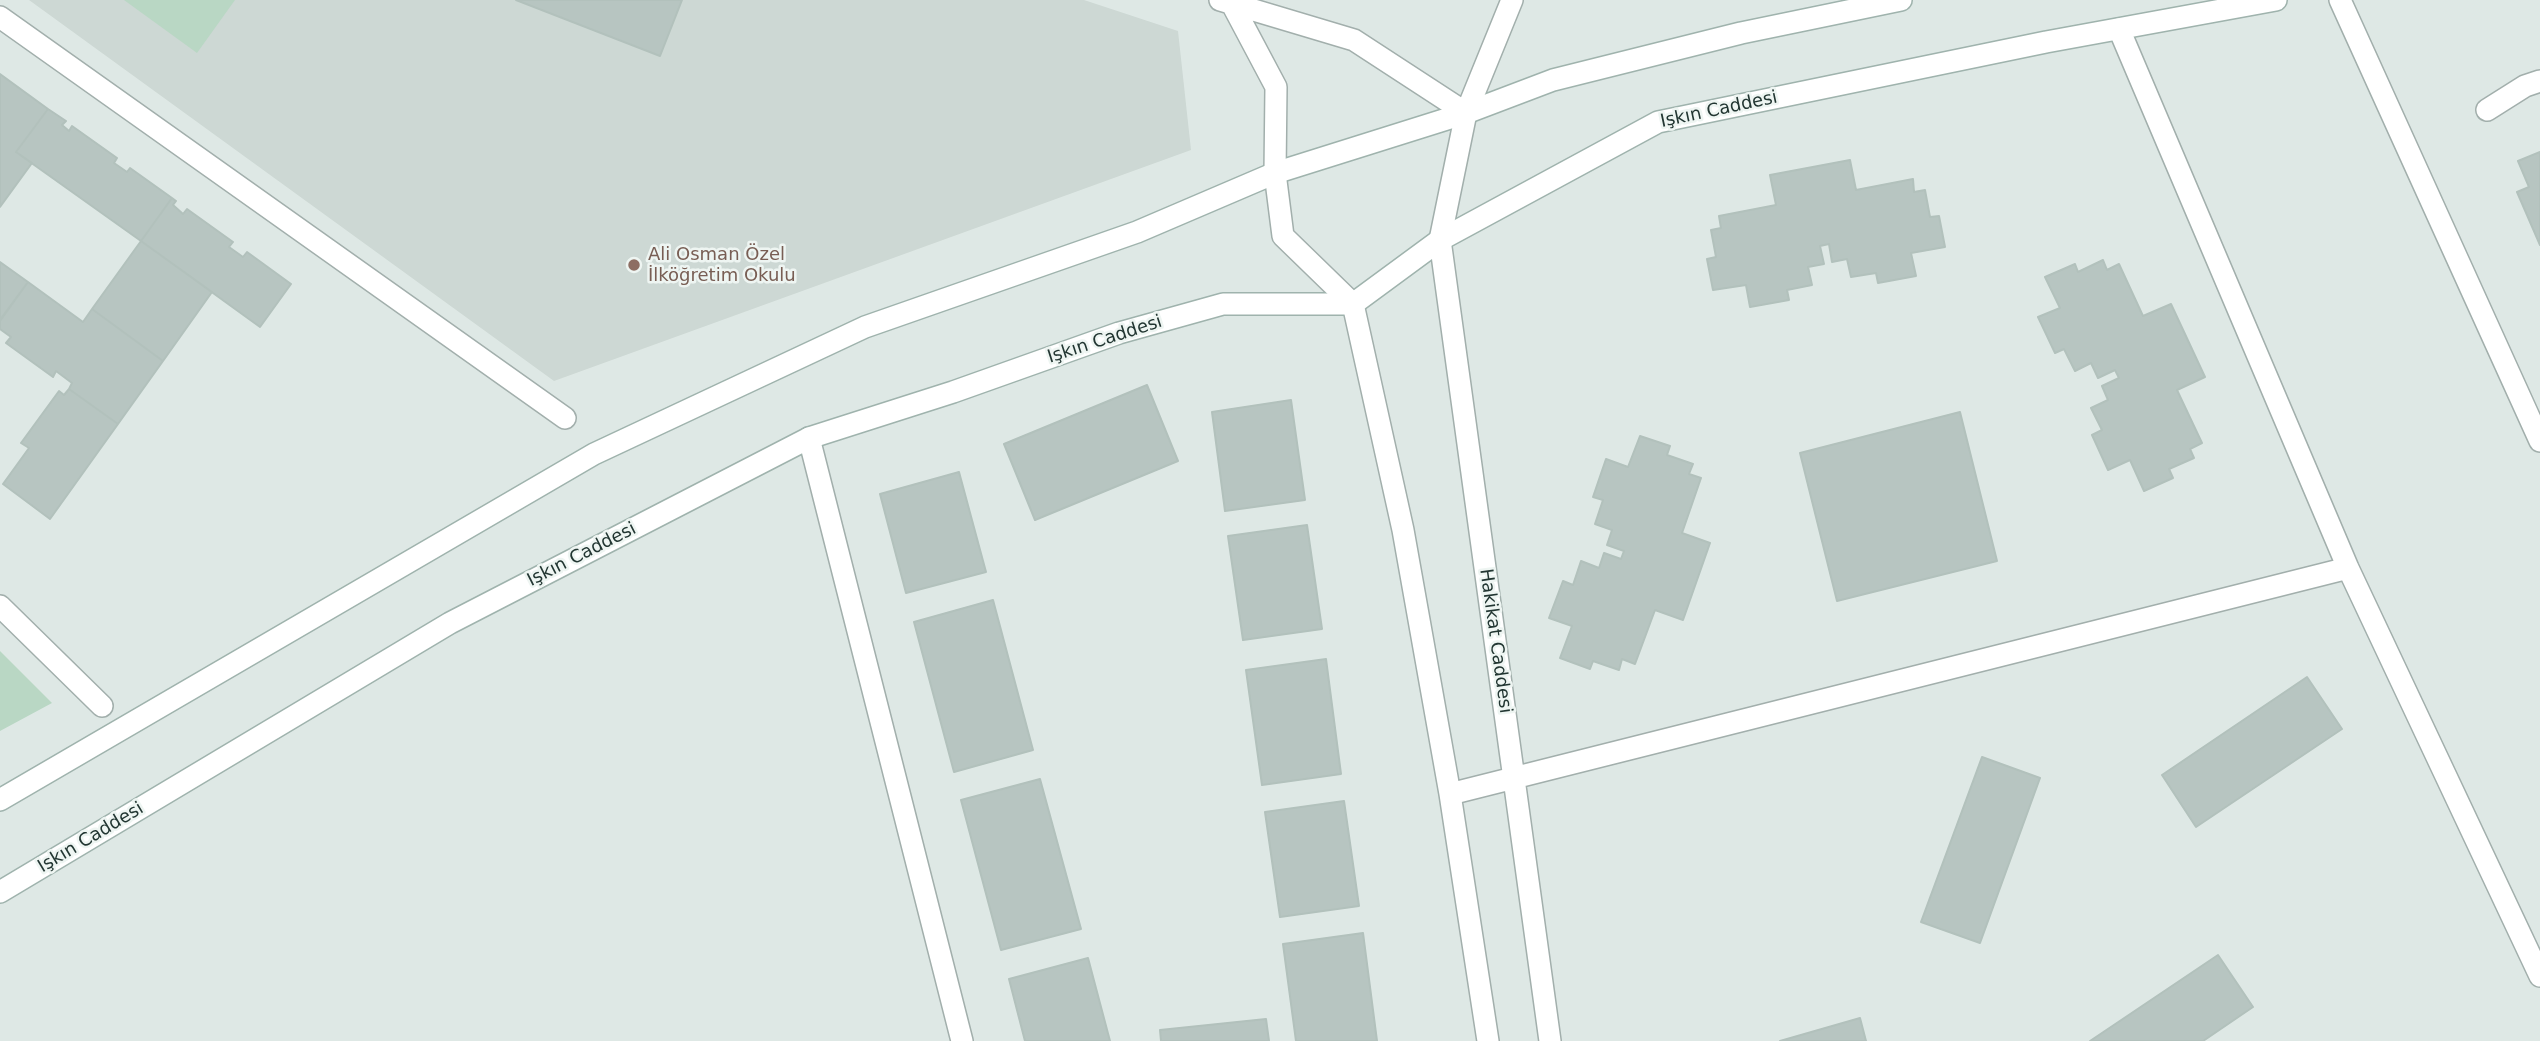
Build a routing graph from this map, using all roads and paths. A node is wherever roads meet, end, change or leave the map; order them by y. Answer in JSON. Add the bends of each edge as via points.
{"nodes":[{"id":1,"x":1512,"y":0,"type":"edge"},
{"id":2,"x":1901,"y":0,"type":"edge"},
{"id":3,"x":2276,"y":0,"type":"edge"},
{"id":4,"x":2340,"y":0,"type":"edge"},
{"id":5,"x":1226,"y":2,"type":"edge"},
{"id":6,"x":0,"y":18,"type":"edge"},
{"id":7,"x":2119,"y":29,"type":"junction"},
{"id":8,"x":2540,"y":81,"type":"edge"},
{"id":9,"x":2487,"y":110,"type":"dead end"},
{"id":10,"x":1466,"y":113,"type":"junction"},
{"id":11,"x":1275,"y":173,"type":"junction"},
{"id":12,"x":1440,"y":240,"type":"junction"},
{"id":13,"x":1353,"y":304,"type":"junction"},
{"id":14,"x":565,"y":418,"type":"dead end"},
{"id":15,"x":809,"y":438,"type":"junction"},
{"id":16,"x":2540,"y":441,"type":"edge"},
{"id":17,"x":2348,"y":568,"type":"junction"},
{"id":18,"x":0,"y":606,"type":"edge"},
{"id":19,"x":102,"y":706,"type":"dead end"},
{"id":20,"x":1514,"y":778,"type":"junction"},
{"id":21,"x":1450,"y":794,"type":"junction"},
{"id":22,"x":0,"y":800,"type":"edge"},
{"id":23,"x":0,"y":892,"type":"edge"},
{"id":24,"x":2540,"y":976,"type":"edge"},
{"id":25,"x":962,"y":1041,"type":"edge"},
{"id":26,"x":1488,"y":1041,"type":"edge"},
{"id":27,"x":1550,"y":1041,"type":"edge"}],
"edges":[{"from":1,"to":10,"type":"street","name":"Hakikat Caddesi"},
{"from":2,"to":10,"type":"street","via":[[1553,80]]},
{"from":3,"to":7,"type":"street","name":"Işkın Caddesi"},
{"from":4,"to":16,"type":"street"},
{"from":5,"to":10,"type":"street","via":[[1353,40]]},
{"from":5,"to":11,"type":"street","via":[[1276,87]]},
{"from":6,"to":14,"type":"street"},
{"from":7,"to":12,"type":"street","name":"Işkın Caddesi","via":[[1658,122]]},
{"from":7,"to":17,"type":"street"},
{"from":8,"to":9,"type":"street"},
{"from":10,"to":11,"type":"street"},
{"from":10,"to":12,"type":"street","name":"Hakikat Caddesi"},
{"from":11,"to":13,"type":"street","via":[[1283,236]]},
{"from":11,"to":22,"type":"street","via":[[1137,232],[864,327],[594,454]]},
{"from":12,"to":13,"type":"street","name":"Işkın Caddesi"},
{"from":12,"to":20,"type":"street","name":"Hakikat Caddesi"},
{"from":13,"to":15,"type":"street","name":"Işkın Caddesi","via":[[1223,304],[1119,332]]},
{"from":13,"to":21,"type":"street","via":[[1403,530]]},
{"from":15,"to":23,"type":"street","name":"Işkın Caddesi","via":[[450,623]]},
{"from":15,"to":25,"type":"street"},
{"from":17,"to":20,"type":"street"},
{"from":17,"to":24,"type":"street"},
{"from":18,"to":19,"type":"street"},
{"from":20,"to":21,"type":"street"},
{"from":20,"to":27,"type":"street","name":"Hakikat Caddesi"},
{"from":21,"to":26,"type":"street"}]}
